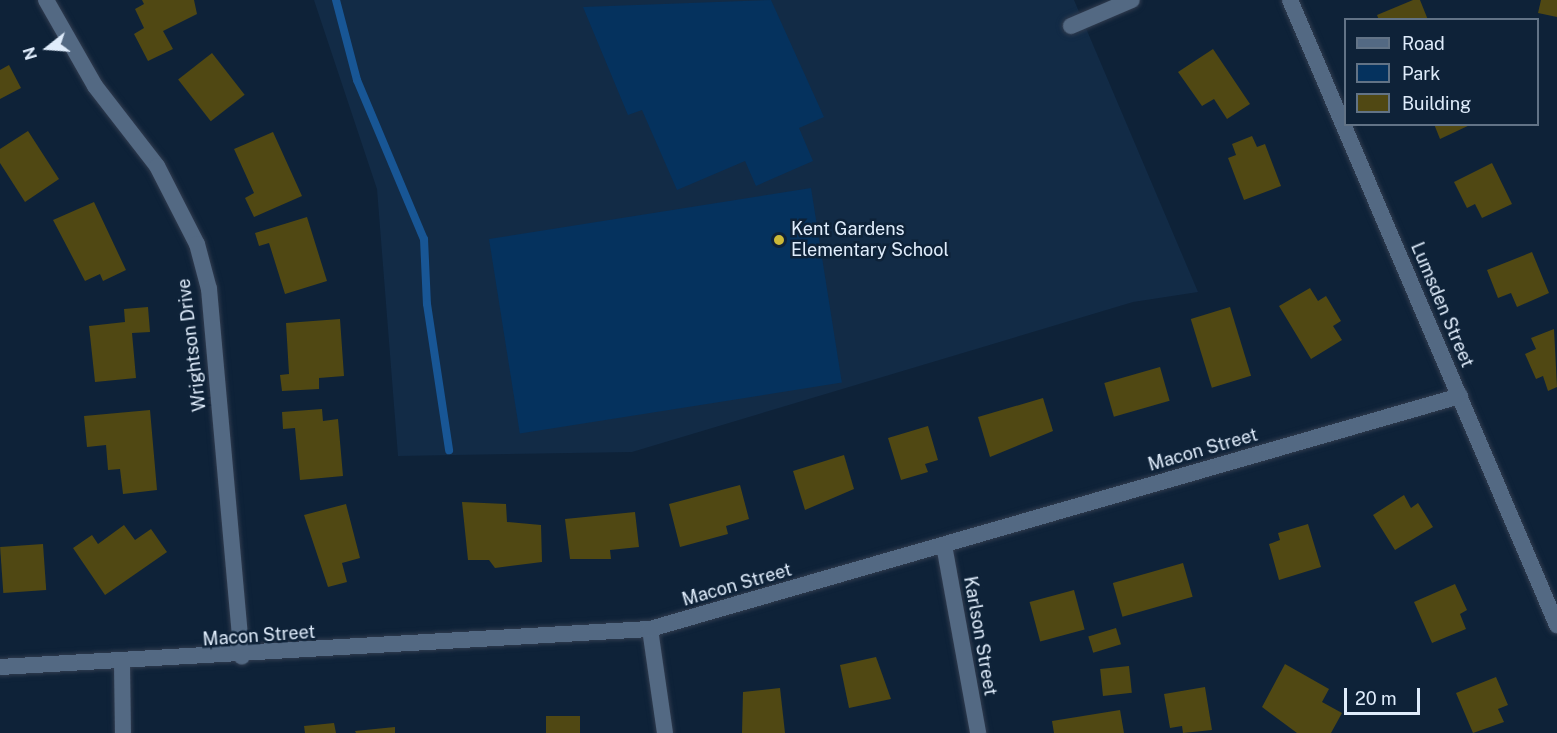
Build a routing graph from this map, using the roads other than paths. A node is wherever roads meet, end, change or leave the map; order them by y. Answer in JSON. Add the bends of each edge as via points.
{"nodes":[{"id":1,"x":46,"y":0,"type":"edge"},
{"id":2,"x":1132,"y":0,"type":"edge"},
{"id":3,"x":1290,"y":0,"type":"edge"},
{"id":4,"x":1071,"y":26,"type":"dead end"},
{"id":5,"x":1344,"y":126,"type":"edge"},
{"id":6,"x":1344,"y":126,"type":"edge"},
{"id":7,"x":1460,"y":396,"type":"junction"},
{"id":8,"x":944,"y":545,"type":"junction"},
{"id":9,"x":1557,"y":625,"type":"edge"},
{"id":10,"x":650,"y":629,"type":"junction"},
{"id":11,"x":242,"y":657,"type":"junction"},
{"id":12,"x":123,"y":663,"type":"junction"},
{"id":13,"x":0,"y":667,"type":"edge"},
{"id":14,"x":123,"y":733,"type":"edge"},
{"id":15,"x":665,"y":733,"type":"edge"},
{"id":16,"x":978,"y":733,"type":"edge"}],
"edges":[{"from":1,"to":11,"type":"street","name":"Wrightson Drive","via":[[94,86],[157,166],[197,244],[209,289]]},
{"from":2,"to":4,"type":"street"},
{"from":3,"to":5,"type":"street","name":"Lumsden Street"},
{"from":6,"to":7,"type":"street","name":"Lumsden Street"},
{"from":7,"to":8,"type":"street","name":"Macon Street"},
{"from":7,"to":9,"type":"street","name":"Lumsden Street"},
{"from":8,"to":10,"type":"street","name":"Macon Street"},
{"from":8,"to":16,"type":"street","name":"Karlson Street"},
{"from":10,"to":11,"type":"street","name":"Macon Street"},
{"from":10,"to":15,"type":"street"},
{"from":11,"to":12,"type":"street","name":"Macon Street"},
{"from":12,"to":13,"type":"street","name":"Macon Street"},
{"from":12,"to":14,"type":"street"}]}
